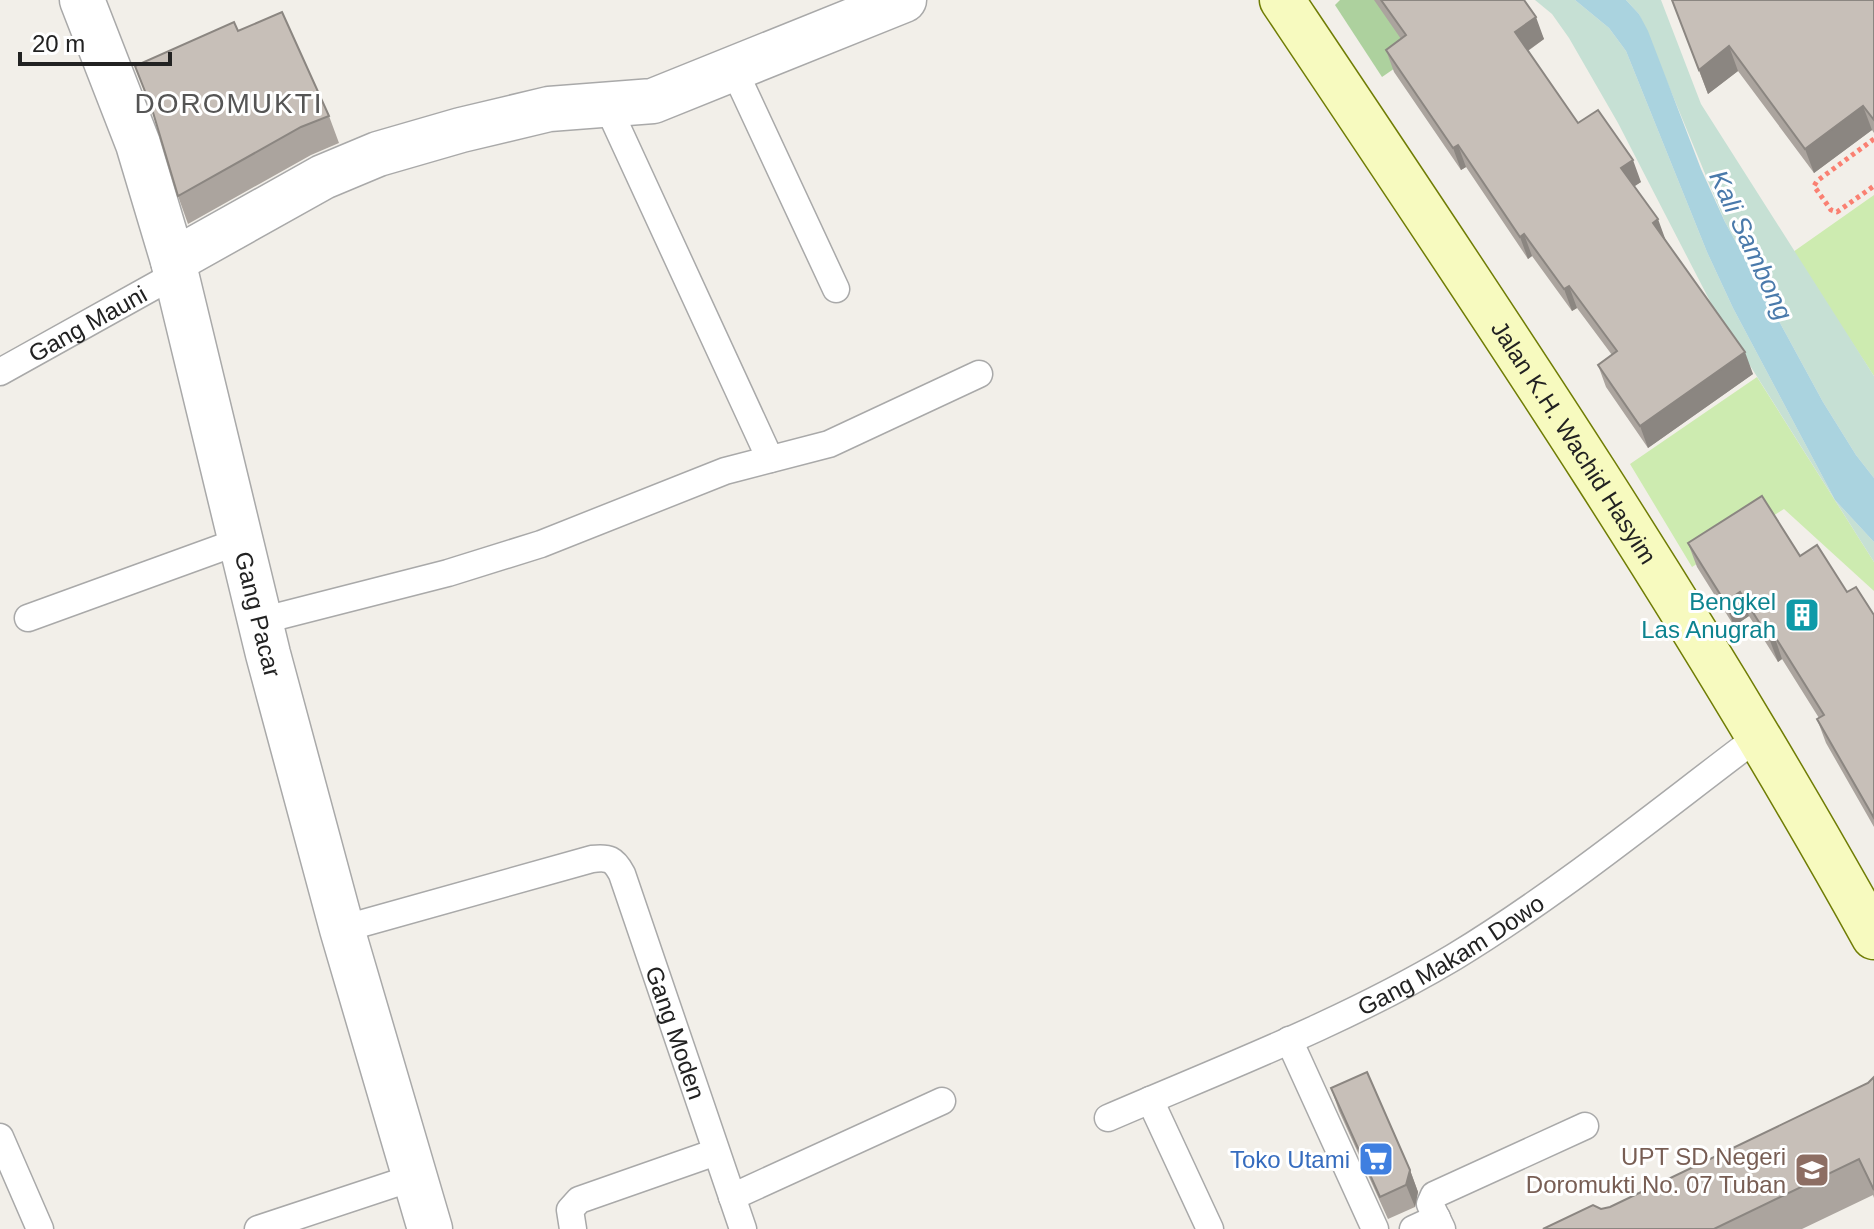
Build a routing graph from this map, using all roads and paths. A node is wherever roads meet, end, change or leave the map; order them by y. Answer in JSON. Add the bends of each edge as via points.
{"nodes":[{"id":1,"x":82,"y":0,"type":"edge"},
{"id":2,"x":904,"y":0,"type":"edge"},
{"id":3,"x":1282,"y":0,"type":"edge"},
{"id":4,"x":734,"y":70,"type":"junction"},
{"id":5,"x":606,"y":103,"type":"junction"},
{"id":6,"x":1874,"y":139,"type":"edge"},
{"id":7,"x":1874,"y":186,"type":"edge"},
{"id":8,"x":174,"y":267,"type":"junction"},
{"id":9,"x":836,"y":289,"type":"dead end"},
{"id":10,"x":0,"y":372,"type":"edge"},
{"id":11,"x":979,"y":374,"type":"dead end"},
{"id":12,"x":770,"y":459,"type":"junction"},
{"id":13,"x":240,"y":541,"type":"junction"},
{"id":14,"x":28,"y":618,"type":"dead end"},
{"id":15,"x":260,"y":621,"type":"junction"},
{"id":16,"x":1759,"y":736,"type":"junction"},
{"id":17,"x":342,"y":929,"type":"junction"},
{"id":18,"x":1874,"y":937,"type":"edge"},
{"id":19,"x":1289,"y":1040,"type":"junction"},
{"id":20,"x":1150,"y":1100,"type":"junction"},
{"id":21,"x":942,"y":1101,"type":"dead end"},
{"id":22,"x":1108,"y":1118,"type":"dead end"},
{"id":23,"x":1585,"y":1126,"type":"dead end"},
{"id":24,"x":0,"y":1137,"type":"edge"},
{"id":25,"x":716,"y":1152,"type":"junction"},
{"id":26,"x":415,"y":1177,"type":"junction"},
{"id":27,"x":732,"y":1197,"type":"junction"},
{"id":28,"x":1431,"y":1225,"type":"edge"},
{"id":29,"x":40,"y":1229,"type":"edge"},
{"id":30,"x":258,"y":1229,"type":"edge"},
{"id":31,"x":430,"y":1229,"type":"edge"},
{"id":32,"x":573,"y":1229,"type":"edge"},
{"id":33,"x":743,"y":1229,"type":"edge"},
{"id":34,"x":1210,"y":1229,"type":"edge"},
{"id":35,"x":1375,"y":1229,"type":"edge"}],
"edges":[{"from":1,"to":8,"type":"street","name":"Gang Pacar","via":[[138,144]]},
{"from":2,"to":4,"type":"street"},
{"from":3,"to":16,"type":"street","name":"Jalan K.H. Wachid Hasyim","via":[[1600,481]]},
{"from":4,"to":5,"type":"street","via":[[653,101]]},
{"from":4,"to":9,"type":"lane"},
{"from":5,"to":8,"type":"street","via":[[524,114],[378,154],[323,177]]},
{"from":5,"to":12,"type":"lane"},
{"from":6,"to":7,"type":"path","via":[[1814,186],[1837,212]]},
{"from":8,"to":10,"type":"lane","name":"Gang Mauni"},
{"from":8,"to":13,"type":"street","name":"Gang Pacar"},
{"from":11,"to":12,"type":"lane","via":[[829,444]]},
{"from":12,"to":15,"type":"lane","via":[[725,471],[493,560]]},
{"from":13,"to":14,"type":"lane"},
{"from":13,"to":15,"type":"street","name":"Gang Pacar"},
{"from":15,"to":17,"type":"street","name":"Gang Pacar"},
{"from":16,"to":18,"type":"street","name":"Jalan K.H. Wachid Hasyim"},
{"from":16,"to":19,"type":"lane","name":"Gang Makam Dowo","via":[[1481,940]]},
{"from":17,"to":25,"type":"lane","name":"Gang Moden","via":[[592,859],[611,859],[622,874]]},
{"from":17,"to":26,"type":"street","name":"Gang Pacar"},
{"from":19,"to":20,"type":"lane","name":"Gang Makam Dowo"},
{"from":19,"to":35,"type":"lane"},
{"from":20,"to":22,"type":"lane","name":"Gang Makam Dowo"},
{"from":20,"to":34,"type":"lane"},
{"from":21,"to":27,"type":"lane"},
{"from":23,"to":28,"type":"lane","via":[[1438,1193],[1430,1202]]},
{"from":24,"to":29,"type":"lane"},
{"from":25,"to":27,"type":"lane","name":"Gang Moden"},
{"from":25,"to":32,"type":"lane","via":[[579,1200],[570,1210]]},
{"from":26,"to":30,"type":"lane"},
{"from":26,"to":31,"type":"street","name":"Gang Pacar"},
{"from":27,"to":33,"type":"lane","name":"Gang Moden"}]}
